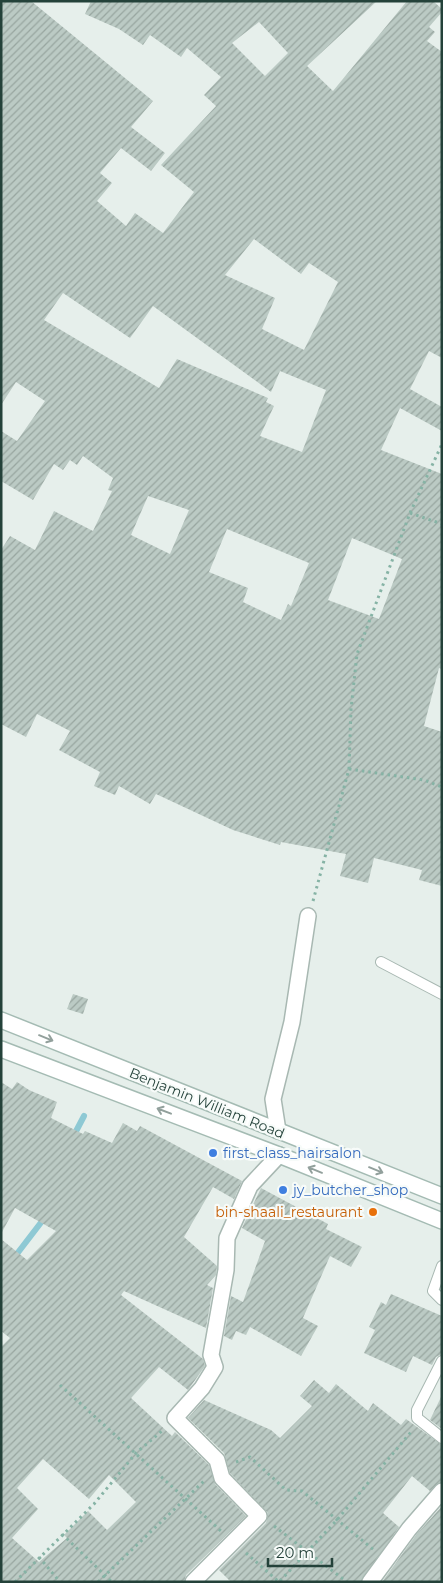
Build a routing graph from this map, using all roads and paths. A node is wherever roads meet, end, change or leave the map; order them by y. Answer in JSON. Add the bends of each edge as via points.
{"nodes":[{"id":1,"x":442,"y":444,"type":"edge"},
{"id":2,"x":410,"y":513,"type":"junction"},
{"id":3,"x":442,"y":524,"type":"edge"},
{"id":4,"x":349,"y":770,"type":"junction"},
{"id":5,"x":442,"y":788,"type":"edge"},
{"id":6,"x":308,"y":916,"type":"joint"},
{"id":7,"x":381,"y":962,"type":"dead end"},
{"id":8,"x":442,"y":994,"type":"edge"},
{"id":9,"x":1,"y":1020,"type":"edge"},
{"id":10,"x":1,"y":1049,"type":"edge"},
{"id":11,"x":278,"y":1131,"type":"junction"},
{"id":12,"x":279,"y":1156,"type":"junction"},
{"id":13,"x":442,"y":1196,"type":"edge"},
{"id":14,"x":442,"y":1221,"type":"edge"},
{"id":15,"x":442,"y":1266,"type":"edge"},
{"id":16,"x":442,"y":1300,"type":"edge"},
{"id":17,"x":442,"y":1361,"type":"edge"},
{"id":18,"x":60,"y":1385,"type":"dead end"},
{"id":19,"x":175,"y":1418,"type":"junction"},
{"id":20,"x":420,"y":1422,"type":"junction"},
{"id":21,"x":442,"y":1438,"type":"edge"},
{"id":22,"x":136,"y":1453,"type":"junction"},
{"id":23,"x":219,"y":1464,"type":"junction"},
{"id":24,"x":442,"y":1491,"type":"edge"},
{"id":25,"x":186,"y":1498,"type":"junction"},
{"id":26,"x":259,"y":1516,"type":"junction"},
{"id":27,"x":336,"y":1521,"type":"junction"},
{"id":28,"x":62,"y":1534,"type":"junction"},
{"id":29,"x":233,"y":1542,"type":"junction"},
{"id":30,"x":308,"y":1551,"type":"junction"},
{"id":31,"x":39,"y":1557,"type":"junction"},
{"id":32,"x":386,"y":1560,"type":"junction"},
{"id":33,"x":105,"y":1575,"type":"junction"},
{"id":34,"x":15,"y":1582,"type":"edge"},
{"id":35,"x":60,"y":1582,"type":"edge"},
{"id":36,"x":98,"y":1582,"type":"edge"},
{"id":37,"x":112,"y":1582,"type":"edge"},
{"id":38,"x":193,"y":1582,"type":"edge"},
{"id":39,"x":347,"y":1582,"type":"edge"},
{"id":40,"x":370,"y":1582,"type":"edge"}],
"edges":[{"from":1,"to":2,"type":"path"},
{"from":2,"to":3,"type":"path"},
{"from":2,"to":4,"type":"path","via":[[357,654]]},
{"from":4,"to":5,"type":"path","via":[[424,780]]},
{"from":4,"to":6,"type":"path"},
{"from":6,"to":11,"type":"main road","via":[[292,1022],[273,1099]]},
{"from":7,"to":8,"type":"lane"},
{"from":9,"to":11,"type":"main road","name":"Benjamin William Road","one_way":true},
{"from":12,"to":10,"type":"main road","name":"Benjamin William Road","one_way":true},
{"from":11,"to":13,"type":"main road","name":"Benjamin William Road","one_way":true},
{"from":14,"to":12,"type":"main road","name":"Benjamin William Road","one_way":true},
{"from":12,"to":19,"type":"main road","via":[[250,1186],[226,1238],[226,1270],[212,1355],[215,1367],[202,1388]]},
{"from":15,"to":16,"type":"lane","via":[[433,1291]]},
{"from":17,"to":20,"type":"lane","via":[[417,1410]]},
{"from":18,"to":22,"type":"path"},
{"from":19,"to":22,"type":"path"},
{"from":19,"to":23,"type":"main road"},
{"from":20,"to":21,"type":"lane"},
{"from":20,"to":27,"type":"path"},
{"from":22,"to":25,"type":"path"},
{"from":22,"to":28,"type":"path","via":[[94,1504]]},
{"from":23,"to":25,"type":"path"},
{"from":23,"to":26,"type":"main road","via":[[222,1478]]},
{"from":23,"to":27,"type":"path","via":[[250,1456],[286,1490],[302,1491]]},
{"from":24,"to":32,"type":"main road"},
{"from":25,"to":29,"type":"path"},
{"from":25,"to":33,"type":"path"},
{"from":26,"to":29,"type":"main road"},
{"from":26,"to":30,"type":"path"},
{"from":27,"to":30,"type":"path"},
{"from":27,"to":32,"type":"path"},
{"from":28,"to":31,"type":"path"},
{"from":28,"to":33,"type":"path"},
{"from":29,"to":30,"type":"path","via":[[279,1582]]},
{"from":29,"to":38,"type":"main road"},
{"from":30,"to":39,"type":"path"},
{"from":31,"to":34,"type":"path"},
{"from":31,"to":35,"type":"path"},
{"from":32,"to":40,"type":"main road"},
{"from":33,"to":36,"type":"path"},
{"from":33,"to":37,"type":"path"}]}
